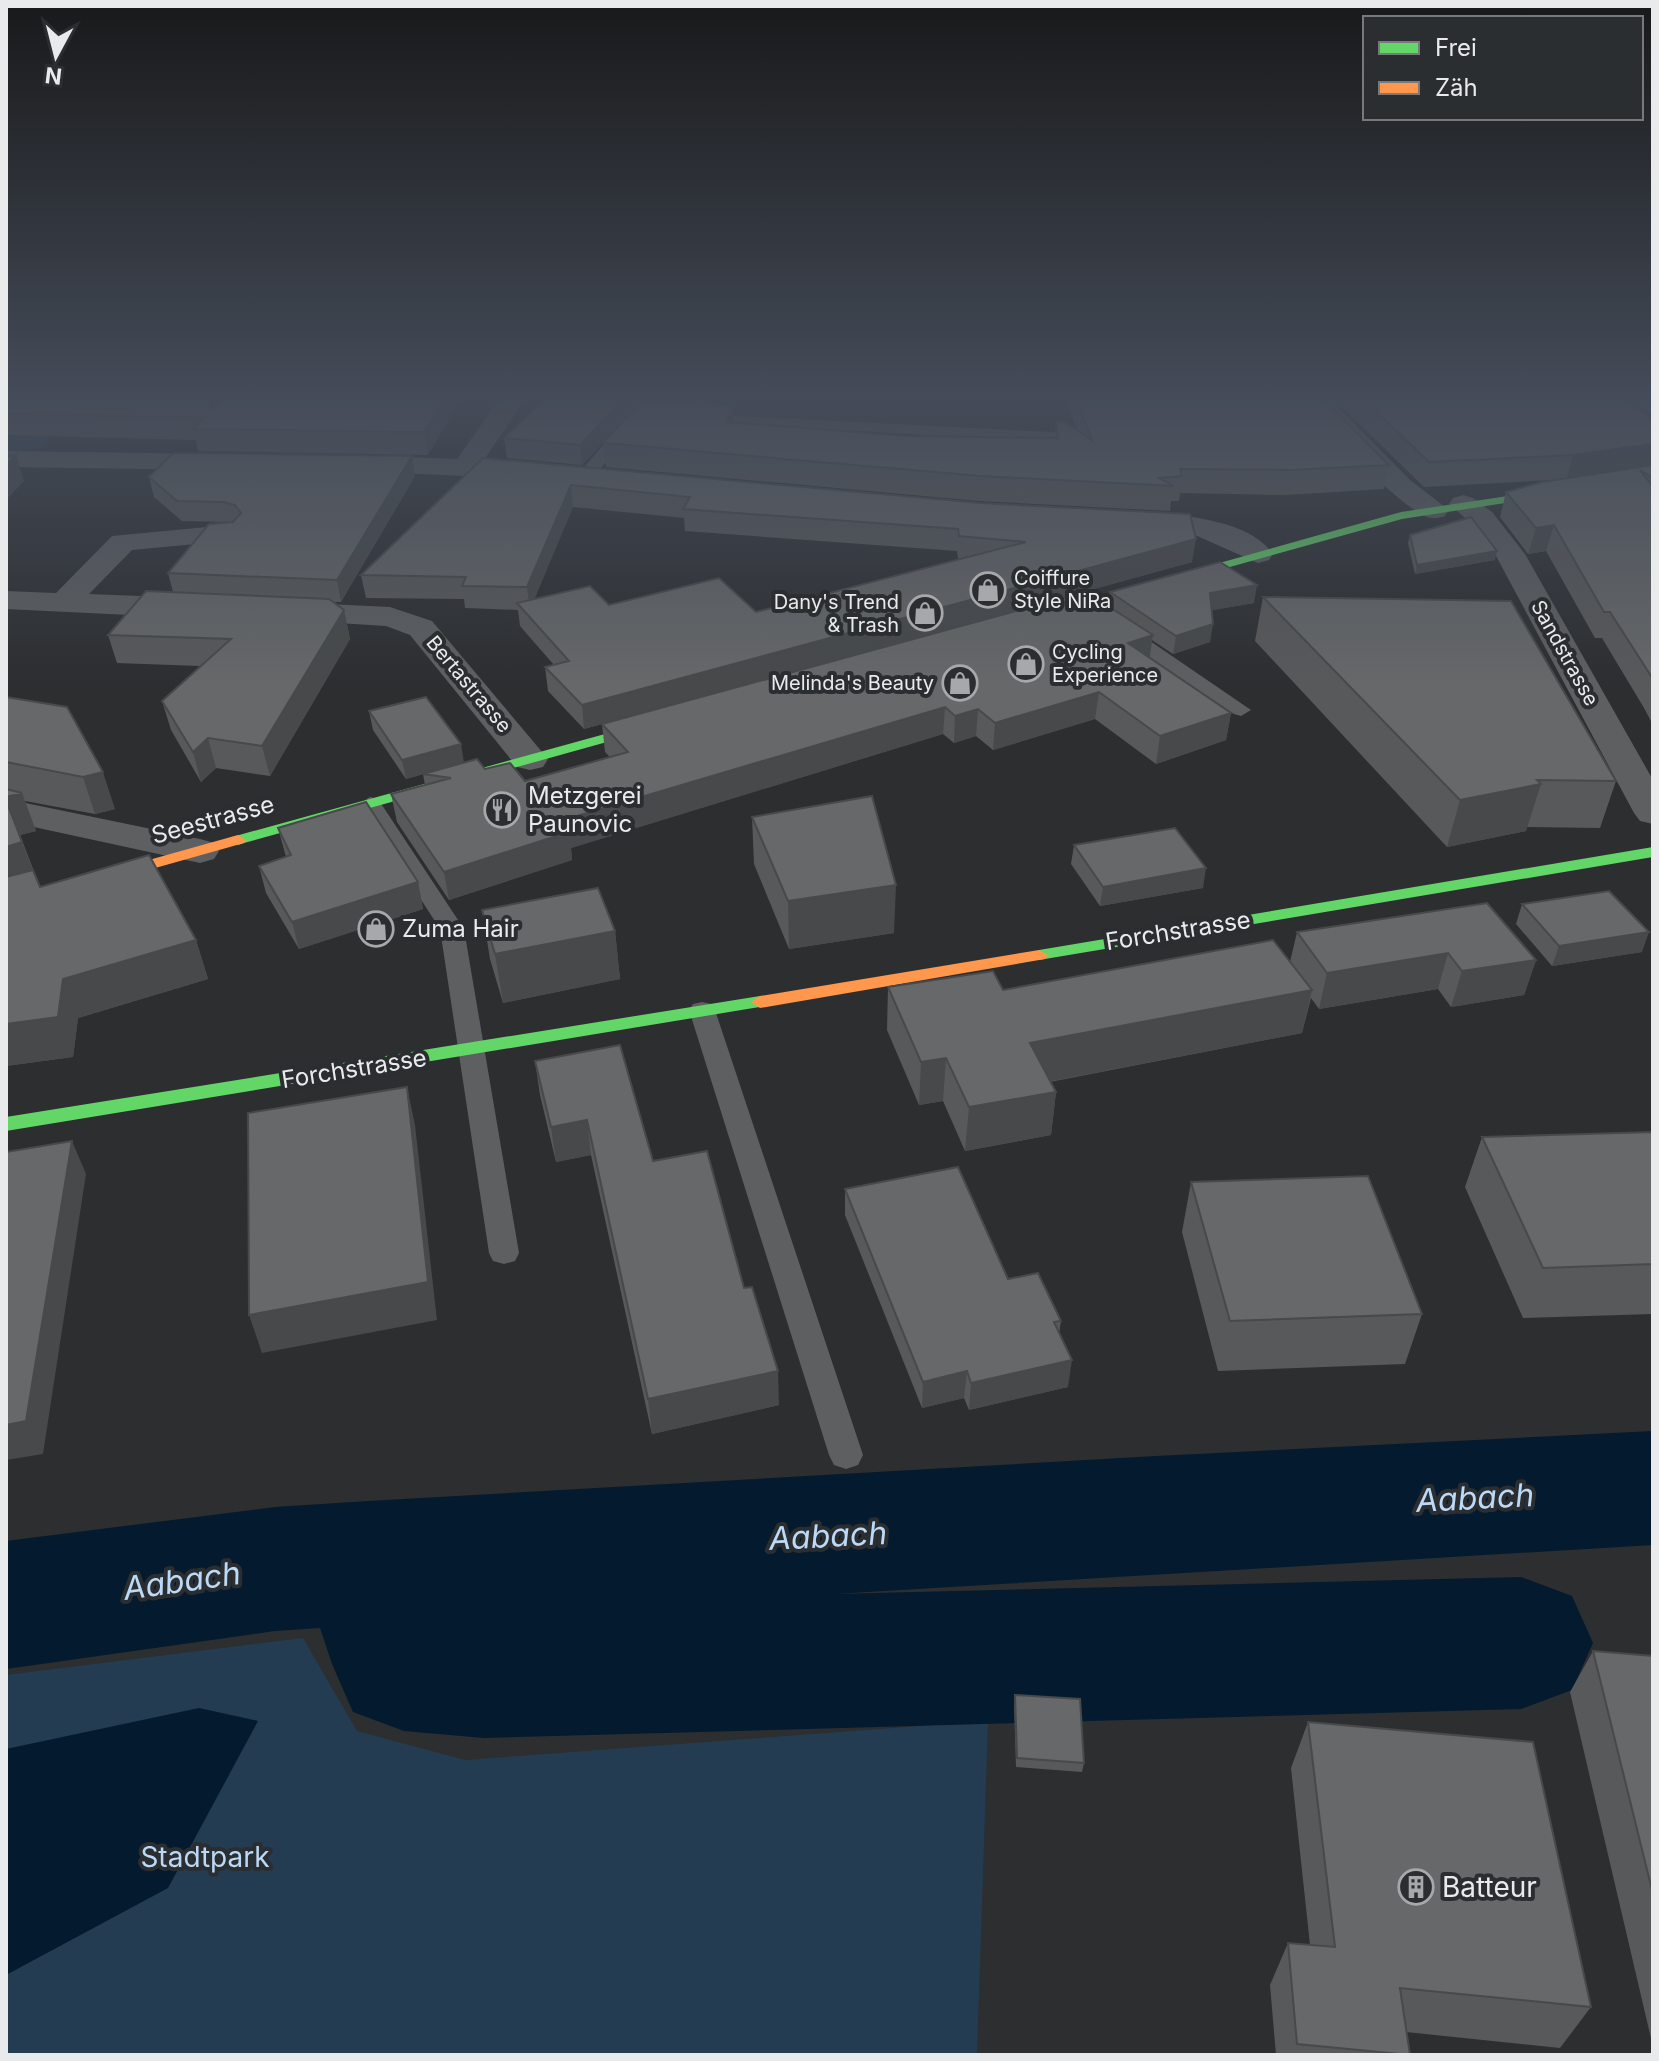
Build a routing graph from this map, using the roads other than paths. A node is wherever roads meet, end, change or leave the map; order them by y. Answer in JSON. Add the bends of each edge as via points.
{"nodes":[{"id":1,"x":1419,"y":494,"type":"edge"},
{"id":2,"x":1536,"y":494,"type":"edge"},
{"id":3,"x":1449,"y":507,"type":"junction"},
{"id":4,"x":1099,"y":520,"type":"edge"},
{"id":5,"x":228,"y":534,"type":"edge"},
{"id":6,"x":1258,"y":554,"type":"junction"},
{"id":7,"x":6,"y":600,"type":"edge"},
{"id":8,"x":64,"y":602,"type":"junction"},
{"id":9,"x":1081,"y":604,"type":"junction"},
{"id":10,"x":216,"y":609,"type":"edge"},
{"id":11,"x":261,"y":611,"type":"edge"},
{"id":12,"x":1019,"y":621,"type":"edge"},
{"id":13,"x":1241,"y":710,"type":"dead end"},
{"id":14,"x":683,"y":716,"type":"edge"},
{"id":15,"x":530,"y":759,"type":"junction"},
{"id":16,"x":370,"y":804,"type":"junction"},
{"id":17,"x":6,"y":810,"type":"edge"},
{"id":18,"x":1653,"y":813,"type":"edge"},
{"id":19,"x":200,"y":851,"type":"junction"},
{"id":20,"x":1653,"y":852,"type":"edge"},
{"id":21,"x":6,"y":905,"type":"edge"},
{"id":22,"x":702,"y":1010,"type":"junction"},
{"id":23,"x":472,"y":1050,"type":"junction"},
{"id":24,"x":6,"y":1124,"type":"edge"},
{"id":25,"x":504,"y":1253,"type":"dead end"},
{"id":26,"x":846,"y":1455,"type":"dead end"}],
"edges":[{"from":1,"to":3,"type":"street","name":"Sandstrasse"},
{"from":2,"to":3,"type":"street"},
{"from":3,"to":6,"type":"street"},
{"from":3,"to":18,"type":"street","name":"Sandstrasse","via":[[1482,518],[1510,554]]},
{"from":4,"to":6,"type":"street","via":[[1204,526]]},
{"from":5,"to":8,"type":"street","via":[[123,542]]},
{"from":6,"to":9,"type":"street"},
{"from":7,"to":8,"type":"street"},
{"from":8,"to":10,"type":"street"},
{"from":9,"to":12,"type":"street"},
{"from":9,"to":13,"type":"lane"},
{"from":11,"to":15,"type":"street","name":"Bertastrasse","via":[[390,617],[421,628]]},
{"from":14,"to":15,"type":"street","name":"Seestrasse"},
{"from":15,"to":16,"type":"street","name":"Seestrasse"},
{"from":16,"to":19,"type":"street","name":"Seestrasse"},
{"from":16,"to":23,"type":"lane","via":[[452,929]]},
{"from":17,"to":19,"type":"street"},
{"from":19,"to":21,"type":"street","name":"Seestrasse"},
{"from":20,"to":22,"type":"street","name":"Forchstrasse"},
{"from":22,"to":23,"type":"street","name":"Forchstrasse"},
{"from":22,"to":26,"type":"lane"},
{"from":23,"to":24,"type":"street","name":"Forchstrasse"},
{"from":23,"to":25,"type":"lane"}]}
